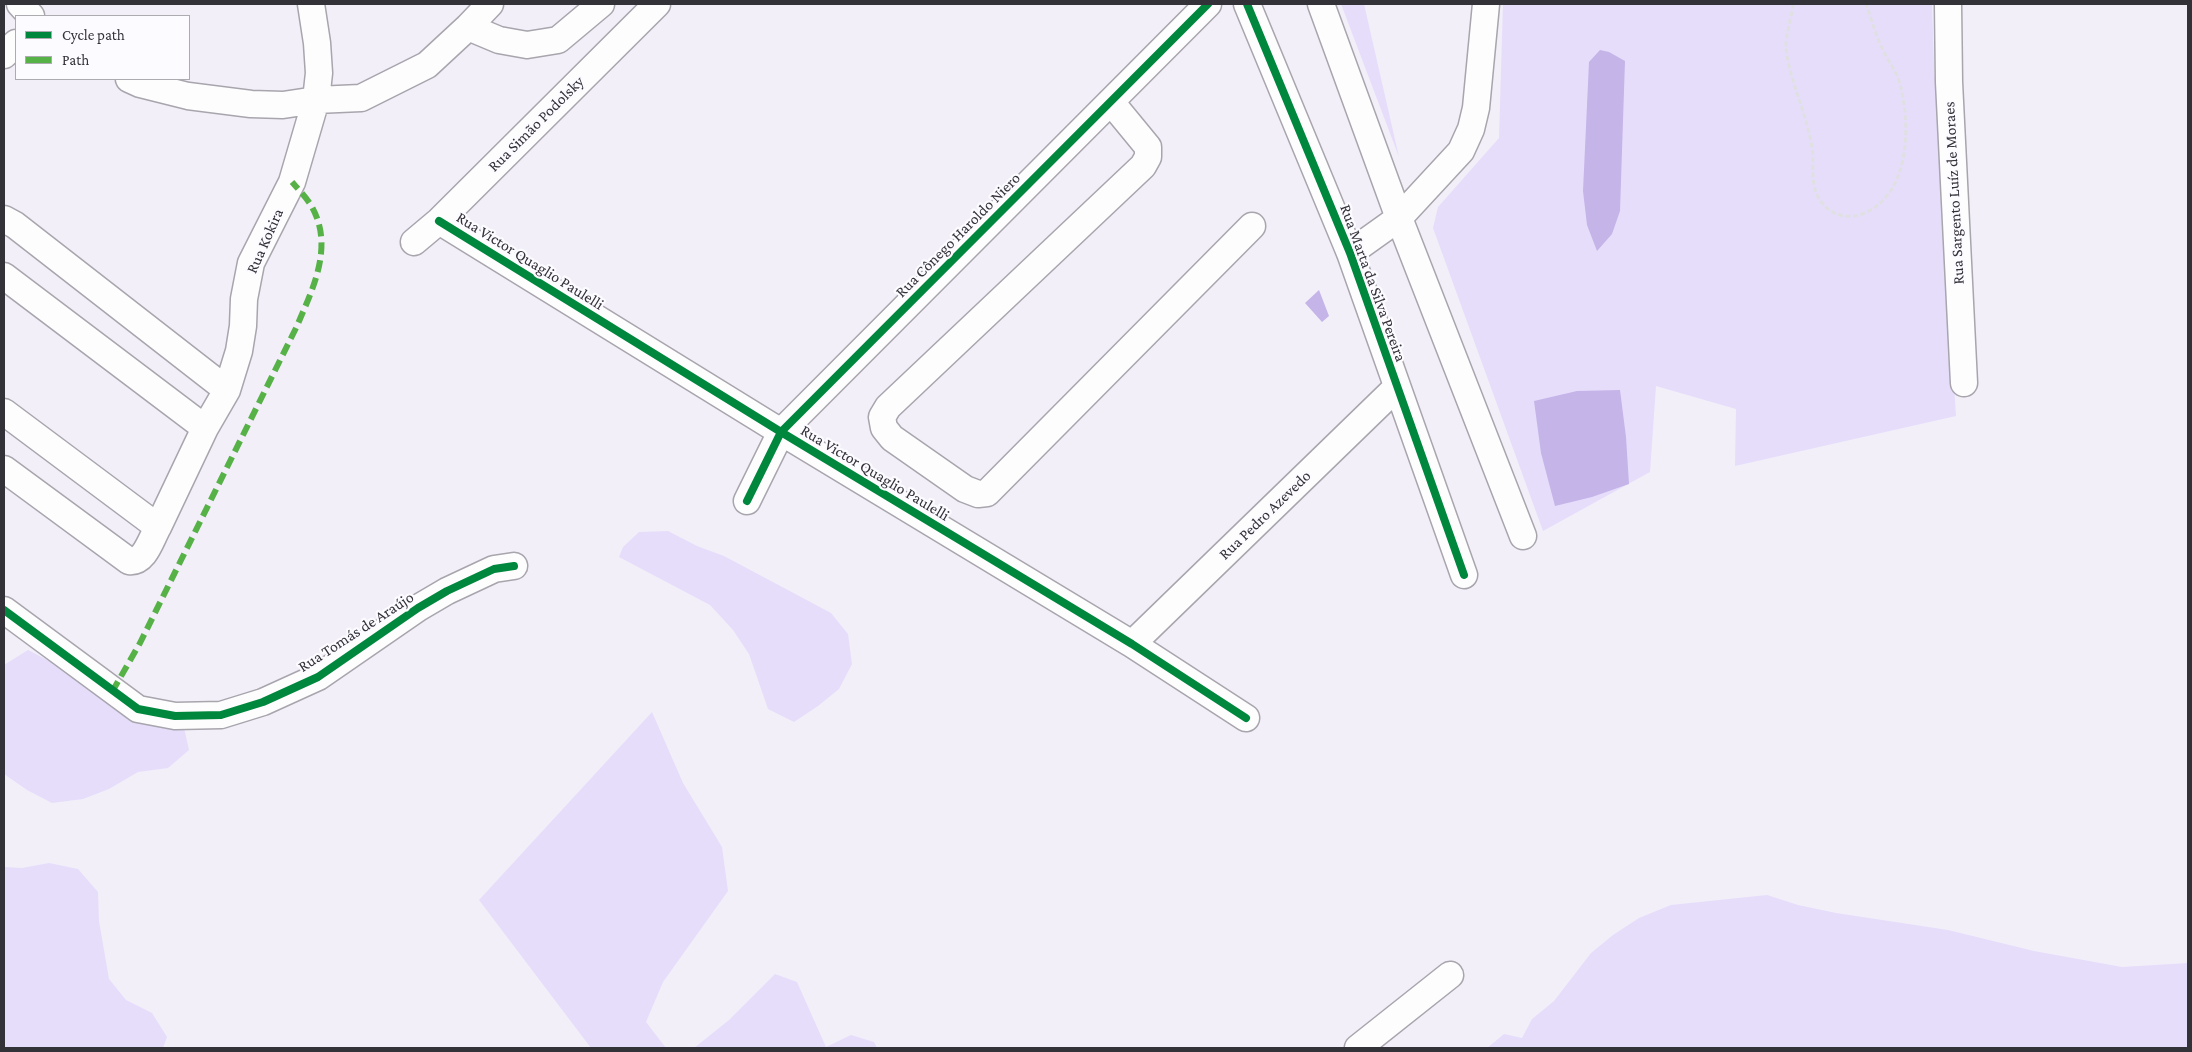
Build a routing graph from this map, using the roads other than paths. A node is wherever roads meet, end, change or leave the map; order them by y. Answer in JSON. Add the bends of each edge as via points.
{"nodes":[{"id":1,"x":20,"y":4,"type":"edge"},
{"id":2,"x":311,"y":4,"type":"edge"},
{"id":3,"x":490,"y":4,"type":"edge"},
{"id":4,"x":602,"y":4,"type":"edge"},
{"id":5,"x":657,"y":4,"type":"edge"},
{"id":6,"x":1208,"y":4,"type":"edge"},
{"id":7,"x":1247,"y":4,"type":"edge"},
{"id":8,"x":1321,"y":4,"type":"edge"},
{"id":9,"x":1486,"y":4,"type":"edge"},
{"id":10,"x":1948,"y":4,"type":"edge"},
{"id":11,"x":30,"y":15,"type":"edge"},
{"id":12,"x":468,"y":27,"type":"junction"},
{"id":13,"x":15,"y":44,"type":"edge"},
{"id":14,"x":4,"y":55,"type":"edge"},
{"id":15,"x":131,"y":80,"type":"edge"},
{"id":16,"x":316,"y":100,"type":"junction"},
{"id":17,"x":1111,"y":102,"type":"junction"},
{"id":18,"x":1399,"y":218,"type":"junction"},
{"id":19,"x":4,"y":220,"type":"edge"},
{"id":20,"x":438,"y":221,"type":"junction"},
{"id":21,"x":1252,"y":226,"type":"dead end"},
{"id":22,"x":414,"y":242,"type":"dead end"},
{"id":23,"x":1350,"y":253,"type":"junction"},
{"id":24,"x":4,"y":276,"type":"edge"},
{"id":25,"x":1964,"y":383,"type":"dead end"},
{"id":26,"x":1397,"y":387,"type":"junction"},
{"id":27,"x":227,"y":390,"type":"junction"},
{"id":28,"x":4,"y":412,"type":"edge"},
{"id":29,"x":205,"y":428,"type":"junction"},
{"id":30,"x":781,"y":432,"type":"junction"},
{"id":31,"x":4,"y":469,"type":"edge"},
{"id":32,"x":747,"y":501,"type":"dead end"},
{"id":33,"x":158,"y":527,"type":"junction"},
{"id":34,"x":1523,"y":536,"type":"dead end"},
{"id":35,"x":514,"y":566,"type":"dead end"},
{"id":36,"x":1464,"y":575,"type":"dead end"},
{"id":37,"x":4,"y":610,"type":"edge"},
{"id":38,"x":1132,"y":644,"type":"junction"},
{"id":39,"x":1246,"y":718,"type":"dead end"},
{"id":40,"x":1450,"y":975,"type":"dead end"},
{"id":41,"x":1358,"y":1048,"type":"edge"}],
"edges":[{"from":1,"to":11,"type":"street"},
{"from":2,"to":16,"type":"street","name":"Rua Kokira","via":[[318,43]]},
{"from":3,"to":12,"type":"street"},
{"from":4,"to":12,"type":"street","via":[[558,40],[527,45],[499,40]]},
{"from":5,"to":20,"type":"street","name":"Rua Simão Podolsky"},
{"from":6,"to":17,"type":"street","name":"Rua Cônego Haroldo Niero"},
{"from":7,"to":23,"type":"street","name":"Rua Marta da Silva Pereira"},
{"from":8,"to":18,"type":"street"},
{"from":9,"to":18,"type":"street","via":[[1471,129],[1461,151]]},
{"from":10,"to":25,"type":"street","name":"Rua Sargento Luíz de Moraes"},
{"from":12,"to":16,"type":"street","via":[[426,64],[361,98]]},
{"from":13,"to":14,"type":"street"},
{"from":15,"to":16,"type":"street","via":[[188,96],[251,104],[283,105]]},
{"from":16,"to":27,"type":"street","name":"Rua Kokira","via":[[292,182],[248,276],[239,351]]},
{"from":17,"to":21,"type":"street","via":[[1148,147],[1148,157],[1143,166],[888,406],[882,417],[884,428],[892,438],[965,489],[978,494],[987,493]]},
{"from":17,"to":30,"type":"street","name":"Rua Cônego Haroldo Niero"},
{"from":18,"to":23,"type":"street"},
{"from":18,"to":34,"type":"street"},
{"from":19,"to":27,"type":"street","via":[[15,225]]},
{"from":20,"to":22,"type":"street","name":"Rua Simão Podolsky"},
{"from":20,"to":30,"type":"street","name":"Rua Victor Quaglio Paulelli"},
{"from":23,"to":26,"type":"street","name":"Rua Marta da Silva Pereira"},
{"from":24,"to":29,"type":"street"},
{"from":26,"to":36,"type":"street","name":"Rua Marta da Silva Pereira"},
{"from":26,"to":38,"type":"street","name":"Rua Pedro Azevedo"},
{"from":27,"to":29,"type":"street","name":"Rua Kokira"},
{"from":28,"to":33,"type":"street"},
{"from":29,"to":33,"type":"street","name":"Rua Kokira"},
{"from":30,"to":32,"type":"street","name":"Rua Cônego Haroldo Niero"},
{"from":30,"to":38,"type":"street","name":"Rua Victor Quaglio Paulelli"},
{"from":31,"to":33,"type":"street","name":"Rua Kokira","via":[[122,556],[135,561],[141,559]]},
{"from":35,"to":37,"type":"street","name":"Rua Tomás de Araújo","via":[[494,569],[440,596],[318,677],[263,702],[221,715],[174,716],[138,710]]},
{"from":38,"to":39,"type":"street","name":"Rua Victor Quaglio Paulelli"},
{"from":40,"to":41,"type":"street"}]}
